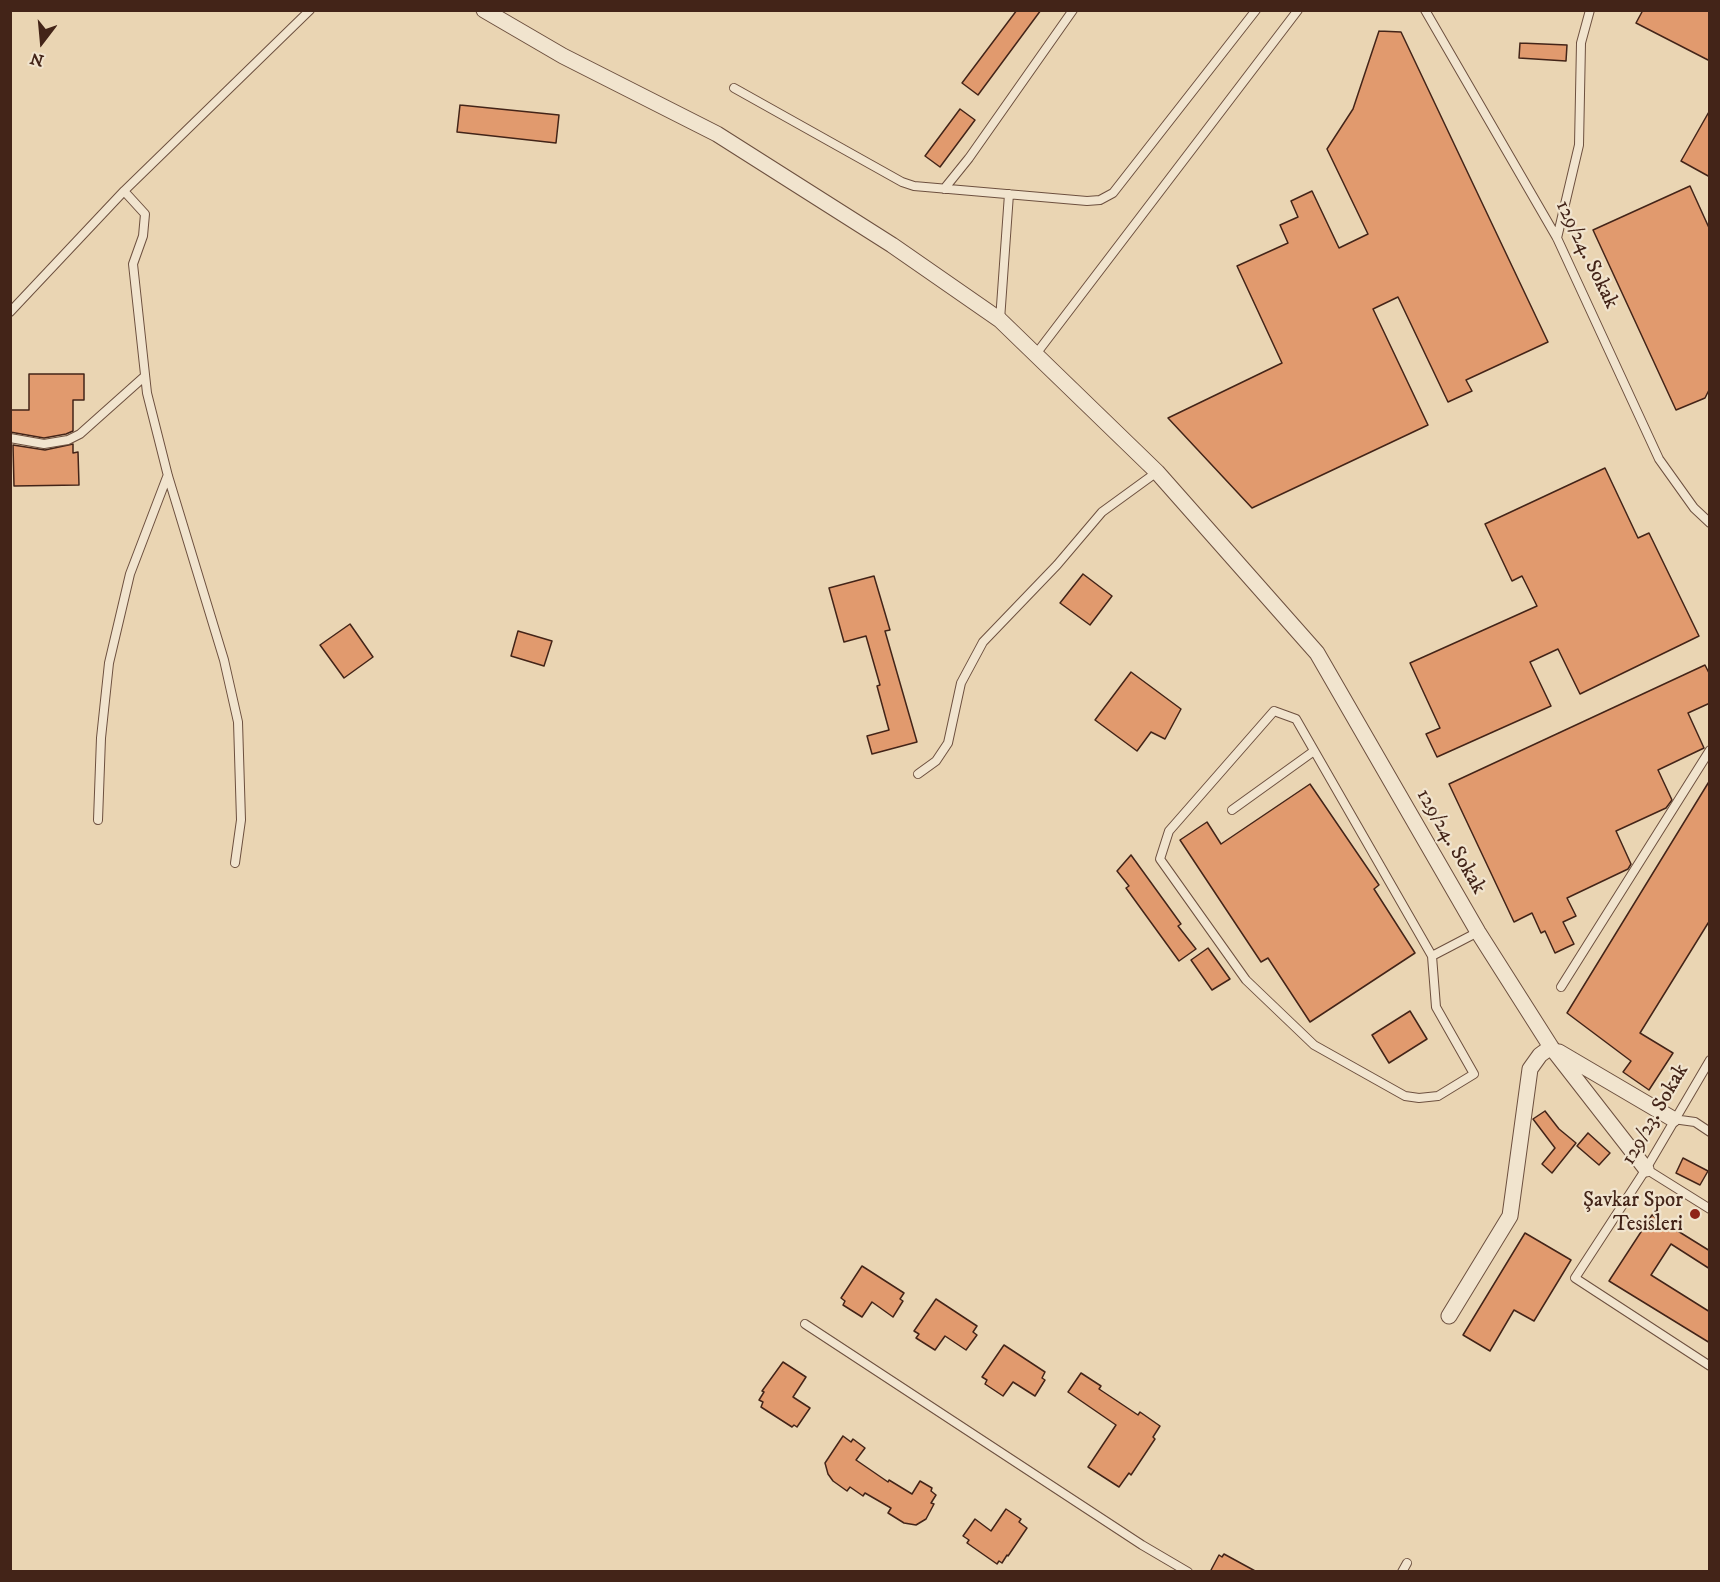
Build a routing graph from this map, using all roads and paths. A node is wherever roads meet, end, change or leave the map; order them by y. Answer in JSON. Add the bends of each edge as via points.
{"nodes":[{"id":1,"x":310,"y":10,"type":"edge"},
{"id":2,"x":484,"y":10,"type":"edge"},
{"id":3,"x":1073,"y":10,"type":"edge"},
{"id":4,"x":1256,"y":10,"type":"edge"},
{"id":5,"x":1298,"y":10,"type":"edge"},
{"id":6,"x":1425,"y":10,"type":"edge"},
{"id":7,"x":1590,"y":10,"type":"edge"},
{"id":8,"x":734,"y":88,"type":"dead end"},
{"id":9,"x":944,"y":189,"type":"junction"},
{"id":10,"x":124,"y":191,"type":"junction"},
{"id":11,"x":1009,"y":194,"type":"junction"},
{"id":12,"x":1557,"y":238,"type":"junction"},
{"id":13,"x":10,"y":312,"type":"edge"},
{"id":14,"x":1000,"y":320,"type":"junction"},
{"id":15,"x":1036,"y":354,"type":"junction"},
{"id":16,"x":145,"y":376,"type":"junction"},
{"id":17,"x":10,"y":438,"type":"edge"},
{"id":18,"x":1157,"y":472,"type":"junction"},
{"id":19,"x":168,"y":476,"type":"junction"},
{"id":20,"x":1707,"y":521,"type":"edge"},
{"id":21,"x":1710,"y":750,"type":"edge"},
{"id":22,"x":1314,"y":751,"type":"junction"},
{"id":23,"x":918,"y":774,"type":"dead end"},
{"id":24,"x":1232,"y":810,"type":"dead end"},
{"id":25,"x":98,"y":820,"type":"dead end"},
{"id":26,"x":235,"y":863,"type":"dead end"},
{"id":27,"x":1478,"y":932,"type":"junction"},
{"id":28,"x":1432,"y":956,"type":"junction"},
{"id":29,"x":1561,"y":987,"type":"dead end"},
{"id":30,"x":1552,"y":1048,"type":"junction"},
{"id":31,"x":1710,"y":1060,"type":"edge"},
{"id":32,"x":1673,"y":1119,"type":"junction"},
{"id":33,"x":1710,"y":1132,"type":"edge"},
{"id":34,"x":1646,"y":1168,"type":"junction"},
{"id":35,"x":1710,"y":1209,"type":"edge"},
{"id":36,"x":1449,"y":1316,"type":"dead end"},
{"id":37,"x":804,"y":1324,"type":"dead end"},
{"id":38,"x":1710,"y":1366,"type":"edge"},
{"id":39,"x":1407,"y":1563,"type":"dead end"},
{"id":40,"x":1188,"y":1572,"type":"edge"},
{"id":41,"x":1402,"y":1572,"type":"edge"}],
"edges":[{"from":1,"to":10,"type":"lane"},
{"from":2,"to":14,"type":"street","name":"129/24. Sokak","via":[[563,56],[717,134],[892,245]]},
{"from":3,"to":9,"type":"lane"},
{"from":4,"to":11,"type":"lane","via":[[1113,193],[1087,201]]},
{"from":5,"to":15,"type":"lane"},
{"from":6,"to":12,"type":"lane","name":"129/24. Sokak"},
{"from":7,"to":12,"type":"lane","via":[[1581,43],[1579,145]]},
{"from":8,"to":9,"type":"lane","via":[[902,182]]},
{"from":9,"to":11,"type":"lane"},
{"from":10,"to":13,"type":"lane"},
{"from":10,"to":16,"type":"lane","via":[[145,214],[143,236],[133,264]]},
{"from":11,"to":14,"type":"lane"},
{"from":12,"to":20,"type":"lane","name":"129/24. Sokak","via":[[1659,459]]},
{"from":14,"to":15,"type":"street","name":"129/24. Sokak"},
{"from":15,"to":18,"type":"street","name":"129/24. Sokak"},
{"from":16,"to":17,"type":"lane","via":[[80,435],[44,444]]},
{"from":16,"to":19,"type":"lane"},
{"from":18,"to":23,"type":"lane","via":[[1102,512],[983,642],[961,683],[943,752]]},
{"from":18,"to":27,"type":"street","name":"129/24. Sokak","via":[[1317,653]]},
{"from":19,"to":25,"type":"lane","via":[[130,574],[109,663]]},
{"from":19,"to":26,"type":"lane","via":[[224,660],[238,722],[241,820]]},
{"from":21,"to":29,"type":"lane"},
{"from":22,"to":24,"type":"lane"},
{"from":22,"to":28,"type":"lane"},
{"from":22,"to":28,"type":"lane","via":[[1296,719],[1274,711],[1169,831],[1161,858],[1245,980],[1314,1045],[1404,1096],[1438,1096],[1474,1074],[1436,1007]]},
{"from":27,"to":28,"type":"lane"},
{"from":27,"to":30,"type":"street","name":"129/24. Sokak"},
{"from":30,"to":32,"type":"street","name":"129/24. Sokak"},
{"from":30,"to":34,"type":"street","name":"129/24. Sokak"},
{"from":30,"to":36,"type":"street","via":[[1540,1055],[1530,1069],[1510,1216]]},
{"from":31,"to":32,"type":"lane","name":"129/23. Sokak"},
{"from":32,"to":33,"type":"lane","via":[[1695,1122]]},
{"from":32,"to":34,"type":"lane","name":"129/23. Sokak"},
{"from":34,"to":35,"type":"lane"},
{"from":34,"to":38,"type":"lane","name":"129/23. Sokak","via":[[1575,1278]]},
{"from":37,"to":40,"type":"lane"},
{"from":39,"to":41,"type":"lane"}]}
